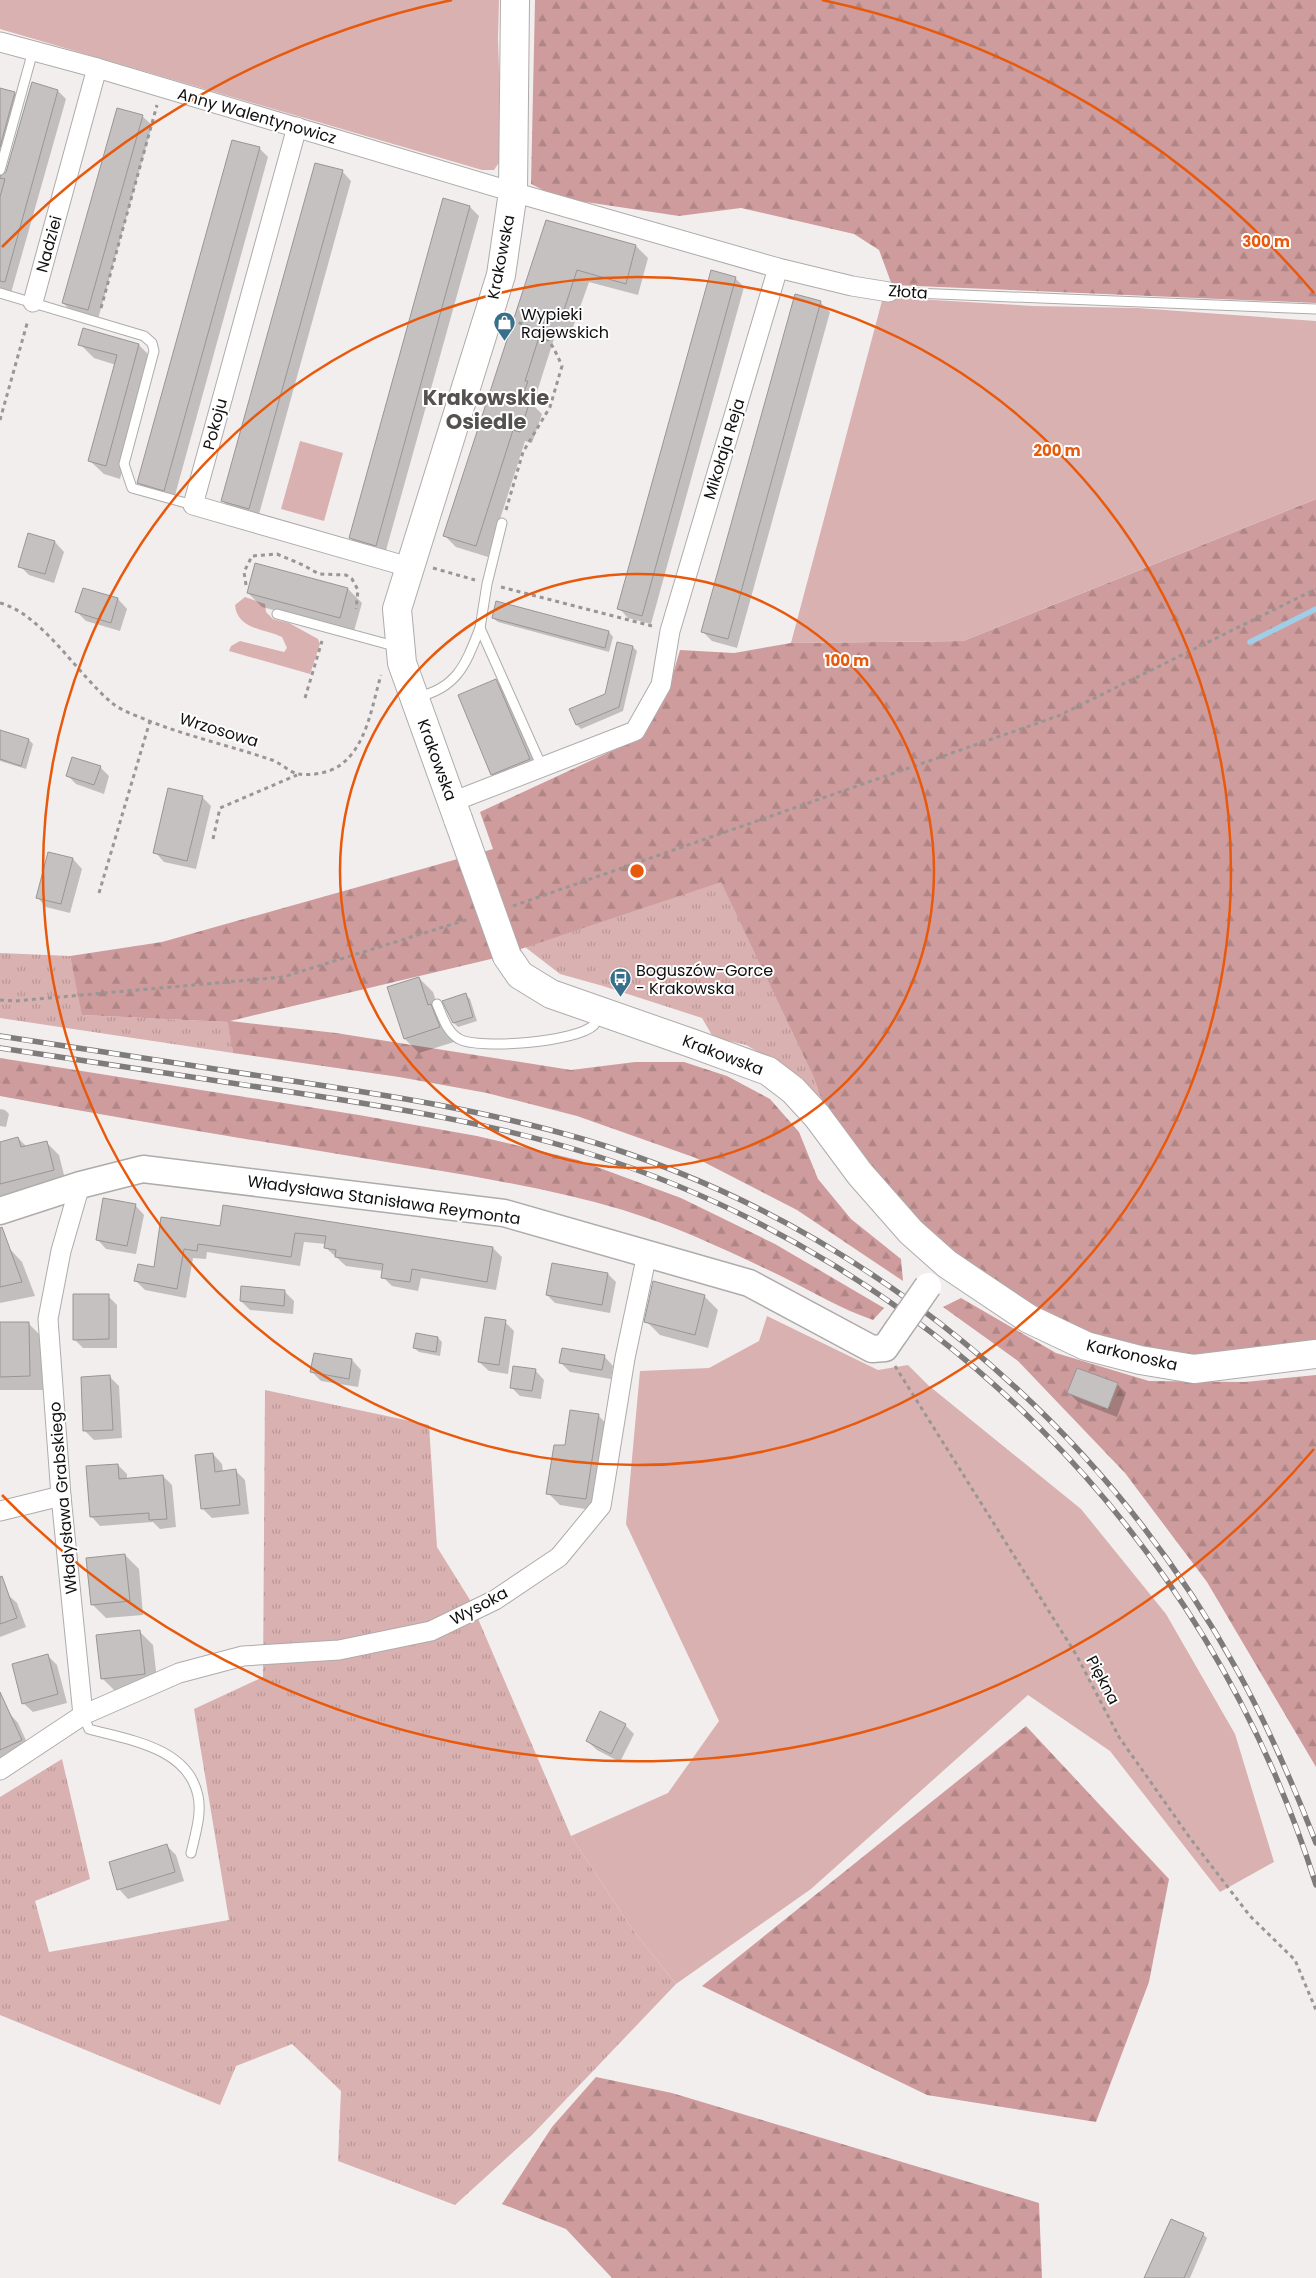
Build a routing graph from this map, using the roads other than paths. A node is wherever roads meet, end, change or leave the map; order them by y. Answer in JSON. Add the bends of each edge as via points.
{"nodes":[{"id":1,"x":515,"y":0,"type":"edge"},
{"id":2,"x":0,"y":42,"type":"edge"},
{"id":3,"x":33,"y":51,"type":"junction"},
{"id":4,"x":97,"y":68,"type":"junction"},
{"id":5,"x":297,"y":127,"type":"junction"},
{"id":6,"x":0,"y":170,"type":"edge"},
{"id":7,"x":513,"y":192,"type":"junction"},
{"id":8,"x":778,"y":268,"type":"junction"},
{"id":9,"x":889,"y":292,"type":"joint"},
{"id":10,"x":0,"y":293,"type":"edge"},
{"id":11,"x":33,"y":302,"type":"junction"},
{"id":12,"x":1316,"y":309,"type":"edge"},
{"id":13,"x":193,"y":505,"type":"junction"},
{"id":14,"x":502,"y":523,"type":"road end"},
{"id":15,"x":410,"y":564,"type":"junction"},
{"id":16,"x":277,"y":614,"type":"dead end"},
{"id":17,"x":480,"y":628,"type":"junction"},
{"id":18,"x":401,"y":655,"type":"junction"},
{"id":19,"x":415,"y":697,"type":"junction"},
{"id":20,"x":542,"y":767,"type":"junction"},
{"id":21,"x":455,"y":811,"type":"junction"},
{"id":22,"x":437,"y":1004,"type":"dead end"},
{"id":23,"x":600,"y":1012,"type":"junction"},
{"id":24,"x":80,"y":1185,"type":"junction"},
{"id":25,"x":0,"y":1211,"type":"edge"},
{"id":26,"x":646,"y":1254,"type":"junction"},
{"id":27,"x":955,"y":1270,"type":"junction"},
{"id":28,"x":1316,"y":1354,"type":"edge"},
{"id":29,"x":61,"y":1496,"type":"junction"},
{"id":30,"x":0,"y":1511,"type":"edge"},
{"id":31,"x":82,"y":1715,"type":"junction"},
{"id":32,"x":0,"y":1770,"type":"edge"},
{"id":33,"x":191,"y":1853,"type":"dead end"}],
"edges":[{"from":1,"to":7,"type":"main road","name":"Krakowska"},
{"from":2,"to":3,"type":"street","name":"Anny Walentynowicz"},
{"from":3,"to":4,"type":"street","name":"Anny Walentynowicz"},
{"from":3,"to":6,"type":"lane"},
{"from":4,"to":5,"type":"street","name":"Anny Walentynowicz"},
{"from":4,"to":11,"type":"street","name":"Nadziei"},
{"from":5,"to":7,"type":"street","name":"Anny Walentynowicz"},
{"from":5,"to":13,"type":"street","name":"Pokoju"},
{"from":7,"to":8,"type":"street","name":"Złota"},
{"from":7,"to":15,"type":"main road","name":"Krakowska","via":[[501,275]]},
{"from":8,"to":9,"type":"street","name":"Złota"},
{"from":8,"to":20,"type":"street","name":"Mikołaja Reja","via":[[670,631],[661,686],[635,731]]},
{"from":9,"to":12,"type":"lane","name":"Złota"},
{"from":10,"to":11,"type":"lane"},
{"from":11,"to":13,"type":"lane","via":[[144,336],[152,343],[154,351],[124,464],[132,488]]},
{"from":13,"to":15,"type":"street"},
{"from":14,"to":17,"type":"lane"},
{"from":15,"to":18,"type":"main road","name":"Krakowska","via":[[397,609]]},
{"from":16,"to":18,"type":"lane"},
{"from":17,"to":19,"type":"lane","via":[[456,677],[442,689]]},
{"from":17,"to":20,"type":"lane"},
{"from":18,"to":19,"type":"main road","name":"Krakowska"},
{"from":19,"to":21,"type":"main road","name":"Krakowska"},
{"from":20,"to":21,"type":"street","name":"Mikołaja Reja"},
{"from":21,"to":23,"type":"main road","name":"Krakowska","bridge":true,"via":[[507,956],[520,975],[551,994]]},
{"from":22,"to":23,"type":"lane","via":[[449,1031],[455,1036],[461,1040],[492,1044],[531,1042],[580,1032],[594,1025]]},
{"from":23,"to":27,"type":"main road","name":"Krakowska","via":[[774,1076],[793,1090],[817,1116],[860,1174],[911,1232]]},
{"from":24,"to":25,"type":"street","name":"Władysława Stanisława Reymonta"},
{"from":24,"to":26,"type":"street","name":"Władysława Stanisława Reymonta","via":[[143,1169],[246,1180],[504,1213]]},
{"from":24,"to":29,"type":"street","name":"Władysława Grabskiego","via":[[61,1251],[48,1319]]},
{"from":26,"to":27,"type":"street","name":"Władysława Stanisława Reymonta","bridge":true,"via":[[749,1283],[872,1349],[890,1340],[928,1286]]},
{"from":26,"to":31,"type":"street","name":"Wysoka","via":[[601,1506],[559,1557],[495,1600],[431,1631],[339,1650],[243,1656],[179,1673]]},
{"from":27,"to":28,"type":"main road","name":"Karkonoska","via":[[1029,1318],[1086,1346],[1140,1360],[1194,1369]]},
{"from":29,"to":30,"type":"street"},
{"from":29,"to":31,"type":"street","name":"Władysława Grabskiego"},
{"from":31,"to":32,"type":"street"},
{"from":31,"to":33,"type":"lane","via":[[89,1729],[150,1745],[175,1760],[190,1776],[198,1796],[198,1819]]}]}
